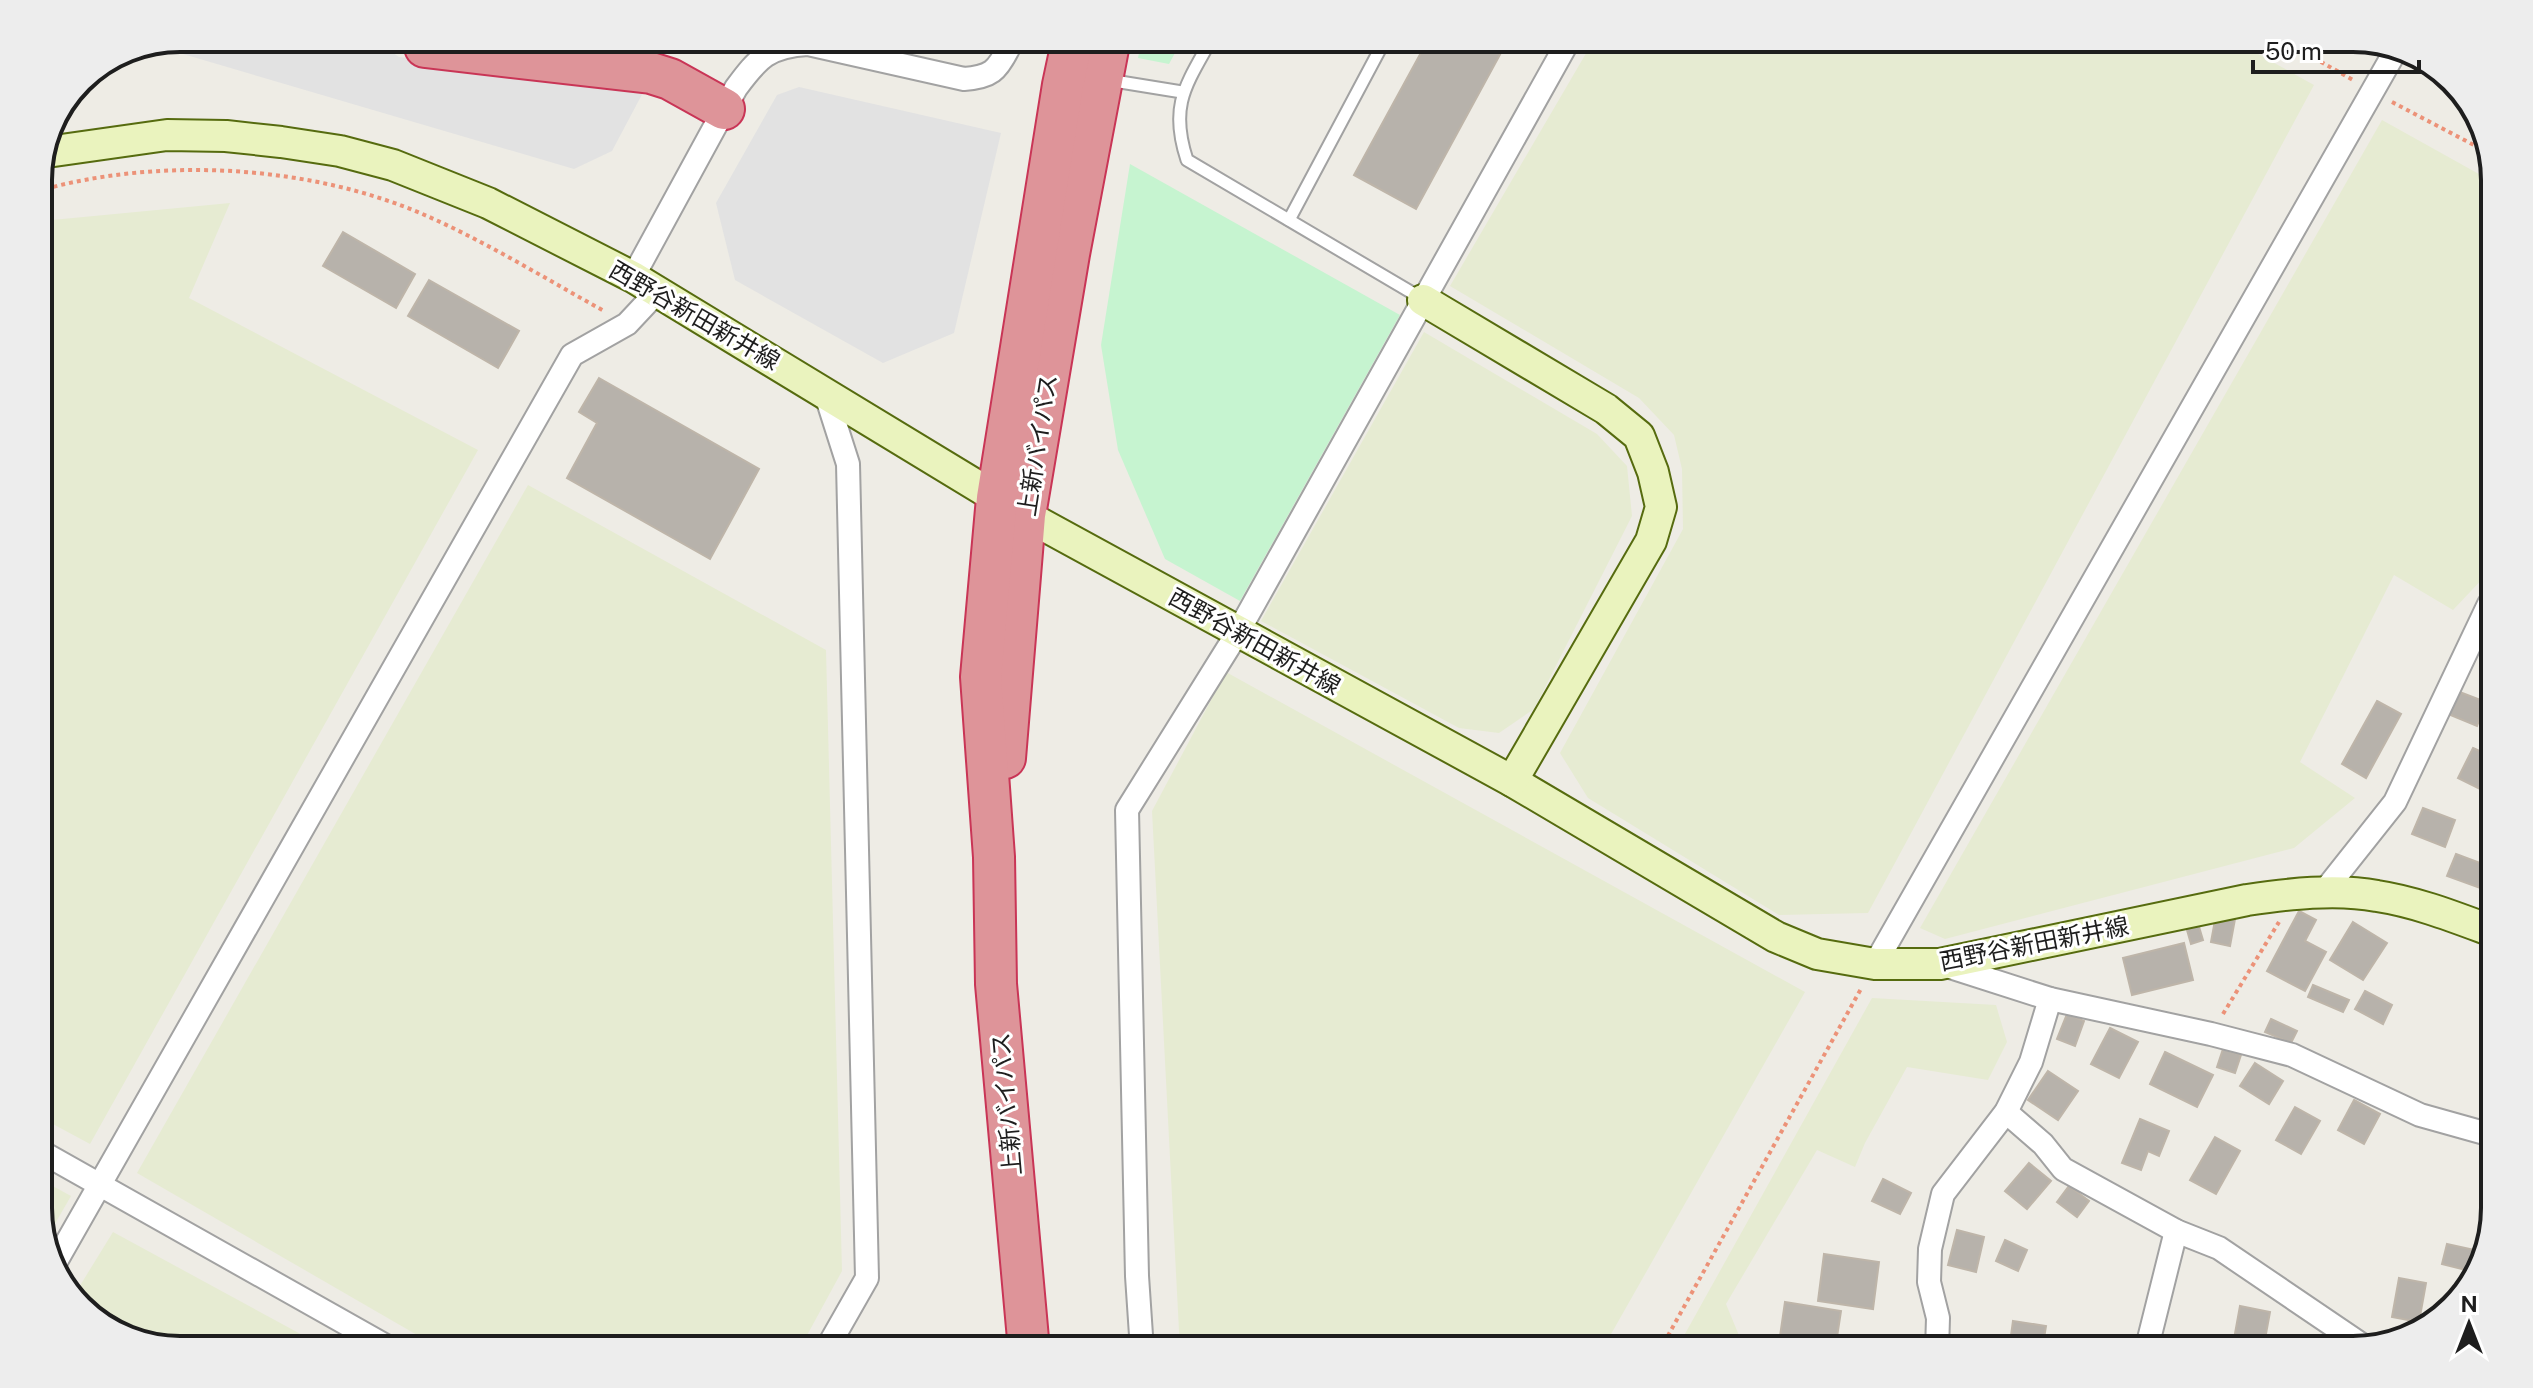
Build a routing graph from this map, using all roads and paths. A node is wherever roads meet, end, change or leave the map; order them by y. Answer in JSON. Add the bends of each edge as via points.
{"nodes":[{"id":1,"x":493,"y":52,"type":"edge"},
{"id":2,"x":644,"y":52,"type":"edge"},
{"id":3,"x":769,"y":52,"type":"edge"},
{"id":4,"x":848,"y":52,"type":"edge"},
{"id":5,"x":1006,"y":52,"type":"edge"},
{"id":6,"x":1070,"y":52,"type":"edge"},
{"id":7,"x":1107,"y":52,"type":"edge"},
{"id":8,"x":1204,"y":52,"type":"edge"},
{"id":9,"x":1379,"y":52,"type":"edge"},
{"id":10,"x":1562,"y":52,"type":"edge"},
{"id":11,"x":2303,"y":52,"type":"edge"},
{"id":12,"x":2391,"y":58,"type":"edge"},
{"id":13,"x":1101,"y":79,"type":"junction"},
{"id":14,"x":1182,"y":92,"type":"junction"},
{"id":15,"x":2373,"y":92,"type":"junction"},
{"id":16,"x":730,"y":99,"type":"junction"},
{"id":17,"x":2476,"y":146,"type":"edge"},
{"id":18,"x":56,"y":147,"type":"edge"},
{"id":19,"x":52,"y":188,"type":"edge"},
{"id":20,"x":1289,"y":220,"type":"junction"},
{"id":21,"x":645,"y":284,"type":"junction"},
{"id":22,"x":1423,"y":300,"type":"junction"},
{"id":23,"x":627,"y":324,"type":"junction"},
{"id":24,"x":825,"y":392,"type":"junction"},
{"id":25,"x":1011,"y":506,"type":"junction"},
{"id":26,"x":2481,"y":621,"type":"edge"},
{"id":27,"x":1238,"y":632,"type":"junction"},
{"id":28,"x":1512,"y":781,"type":"junction"},
{"id":29,"x":2310,"y":893,"type":"junction"},
{"id":30,"x":2481,"y":927,"type":"edge"},
{"id":31,"x":1875,"y":964,"type":"junction"},
{"id":32,"x":1940,"y":964,"type":"junction"},
{"id":33,"x":2050,"y":999,"type":"junction"},
{"id":34,"x":2211,"y":1034,"type":"junction"},
{"id":35,"x":2006,"y":1112,"type":"junction"},
{"id":36,"x":2481,"y":1132,"type":"edge"},
{"id":37,"x":52,"y":1158,"type":"edge"},
{"id":38,"x":100,"y":1185,"type":"junction"},
{"id":39,"x":2176,"y":1231,"type":"junction"},
{"id":40,"x":61,"y":1253,"type":"edge"},
{"id":41,"x":368,"y":1336,"type":"edge"},
{"id":42,"x":834,"y":1336,"type":"edge"},
{"id":43,"x":1028,"y":1336,"type":"edge"},
{"id":44,"x":1141,"y":1336,"type":"edge"},
{"id":45,"x":1668,"y":1336,"type":"edge"},
{"id":46,"x":1937,"y":1336,"type":"edge"},
{"id":47,"x":2150,"y":1336,"type":"edge"},
{"id":48,"x":2349,"y":1336,"type":"edge"}],
"edges":[{"from":1,"to":16,"type":"highway","via":[[651,73]]},
{"from":2,"to":16,"type":"highway","via":[[703,70]]},
{"from":3,"to":16,"type":"street","via":[[754,63]]},
{"from":4,"to":5,"type":"street","via":[[964,79],[985,77]]},
{"from":6,"to":25,"type":"highway","name":"上新バイパス"},
{"from":7,"to":13,"type":"highway","name":"上新バイパス"},
{"from":8,"to":14,"type":"lane"},
{"from":9,"to":20,"type":"lane"},
{"from":10,"to":22,"type":"street"},
{"from":11,"to":15,"type":"path"},
{"from":12,"to":15,"type":"street"},
{"from":13,"to":14,"type":"lane"},
{"from":13,"to":25,"type":"highway","name":"上新バイパス"},
{"from":14,"to":20,"type":"lane","via":[[1179,135],[1187,160]]},
{"from":15,"to":17,"type":"path"},
{"from":15,"to":31,"type":"street"},
{"from":16,"to":21,"type":"street"},
{"from":18,"to":21,"type":"main road","name":"西野谷新田新井線","via":[[167,135],[226,136],[340,151],[440,182]]},
{"from":19,"to":23,"type":"path","via":[[117,175],[215,171],[343,189],[383,199],[461,232]]},
{"from":20,"to":22,"type":"lane"},
{"from":21,"to":23,"type":"street"},
{"from":21,"to":24,"type":"main road","name":"西野谷新田新井線"},
{"from":22,"to":27,"type":"street"},
{"from":22,"to":28,"type":"main road","via":[[1606,409],[1639,436],[1661,507],[1651,541]]},
{"from":23,"to":38,"type":"street","via":[[572,355]]},
{"from":24,"to":25,"type":"main road","name":"西野谷新田新井線"},
{"from":24,"to":42,"type":"street","via":[[848,464],[867,1278]]},
{"from":25,"to":27,"type":"main road","name":"西野谷新田新井線"},
{"from":25,"to":43,"type":"highway","name":"上新バイパス","via":[[981,677],[994,857],[996,984]]},
{"from":26,"to":29,"type":"street","via":[[2395,802]]},
{"from":27,"to":28,"type":"main road","name":"西野谷新田新井線"},
{"from":27,"to":44,"type":"street","via":[[1127,810]]},
{"from":28,"to":31,"type":"main road","name":"西野谷新田新井線","via":[[1776,937],[1817,954]]},
{"from":29,"to":30,"type":"main road","name":"西野谷新田新井線","via":[[2375,895]]},
{"from":29,"to":32,"type":"main road","name":"西野谷新田新井線","via":[[2247,900]]},
{"from":29,"to":34,"type":"path"},
{"from":31,"to":32,"type":"main road","name":"西野谷新田新井線"},
{"from":31,"to":45,"type":"path"},
{"from":32,"to":33,"type":"street"},
{"from":33,"to":34,"type":"street"},
{"from":33,"to":35,"type":"street","via":[[2031,1062]]},
{"from":34,"to":36,"type":"street","via":[[2292,1055],[2420,1115]]},
{"from":35,"to":39,"type":"street","via":[[2063,1169]]},
{"from":35,"to":46,"type":"street","via":[[1943,1194],[1930,1249]]},
{"from":37,"to":38,"type":"street"},
{"from":38,"to":40,"type":"street"},
{"from":38,"to":41,"type":"street"},
{"from":39,"to":47,"type":"street"},
{"from":39,"to":48,"type":"street","via":[[2219,1248]]}]}
